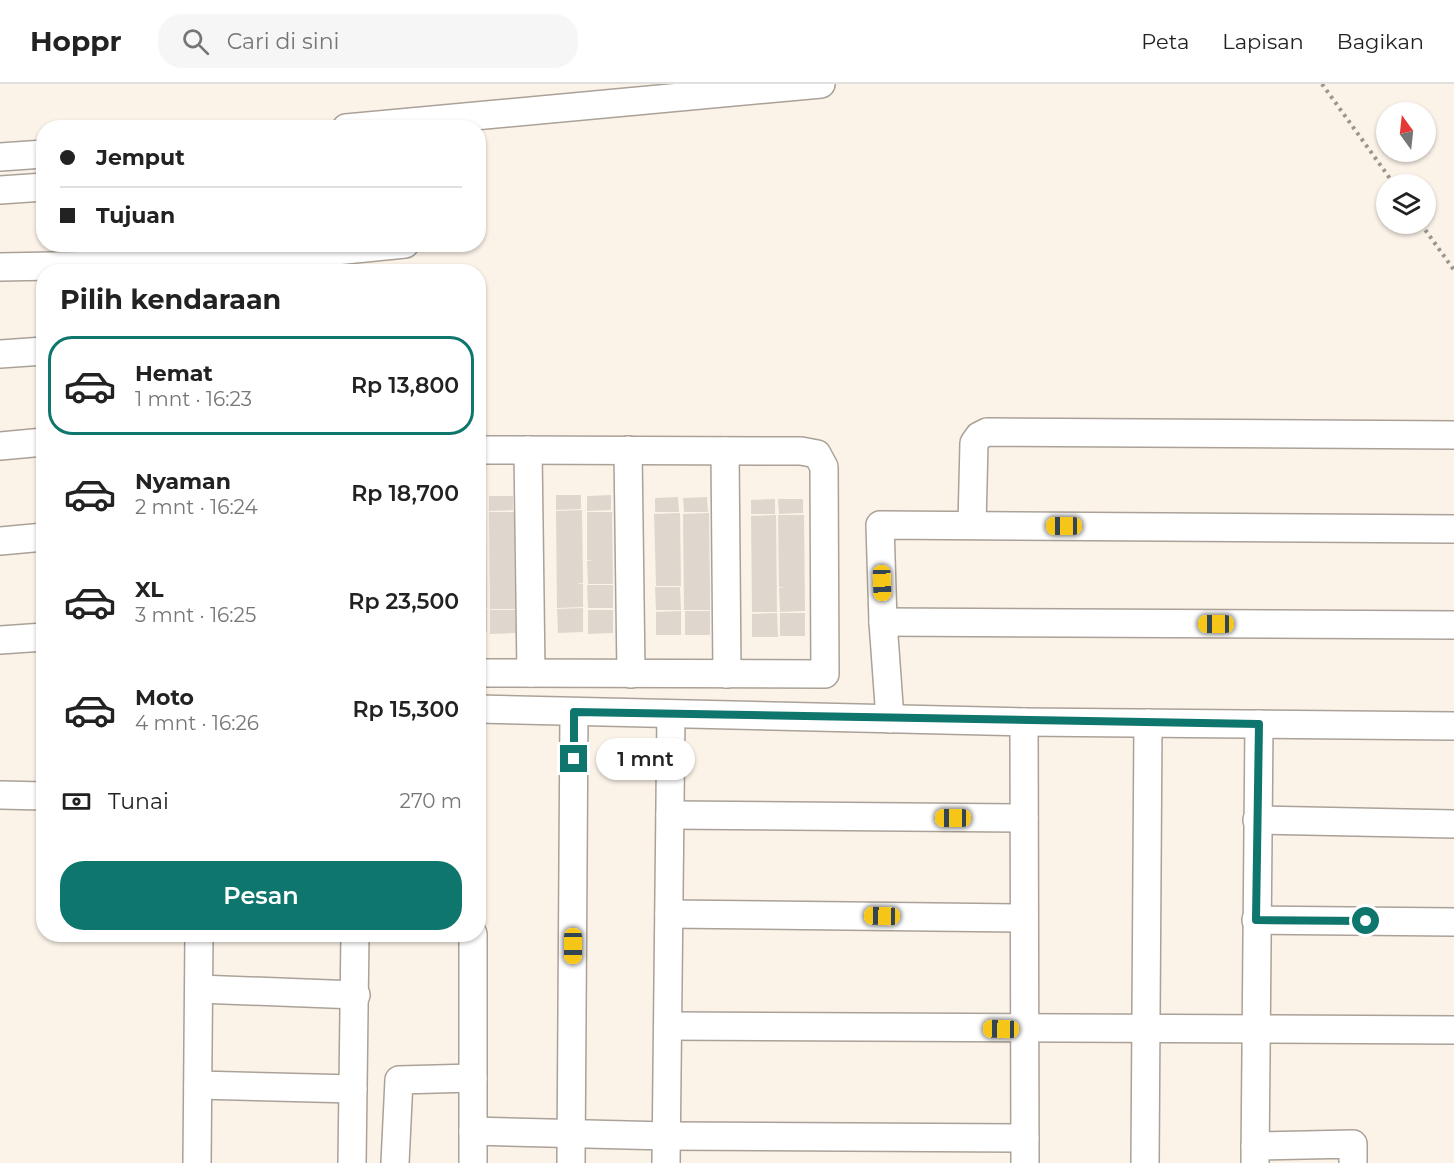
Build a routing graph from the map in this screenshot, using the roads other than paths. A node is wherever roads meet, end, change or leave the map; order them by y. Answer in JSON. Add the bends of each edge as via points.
{"nodes":[{"id":1,"x":822,"y":84,"type":"edge"},
{"id":2,"x":433,"y":120,"type":"edge"},
{"id":3,"x":36,"y":155,"type":"edge"},
{"id":4,"x":0,"y":158,"type":"edge"},
{"id":5,"x":36,"y":188,"type":"edge"},
{"id":6,"x":0,"y":190,"type":"edge"},
{"id":7,"x":310,"y":252,"type":"edge"},
{"id":8,"x":214,"y":260,"type":"edge"},
{"id":9,"x":92,"y":264,"type":"edge"},
{"id":10,"x":36,"y":266,"type":"edge"},
{"id":11,"x":0,"y":267,"type":"edge"},
{"id":12,"x":36,"y":352,"type":"edge"},
{"id":13,"x":0,"y":354,"type":"edge"},
{"id":14,"x":1454,"y":435,"type":"edge"},
{"id":15,"x":36,"y":443,"type":"edge"},
{"id":16,"x":0,"y":446,"type":"edge"},
{"id":17,"x":486,"y":450,"type":"edge"},
{"id":18,"x":528,"y":450,"type":"junction"},
{"id":19,"x":628,"y":450,"type":"junction"},
{"id":20,"x":724,"y":451,"type":"junction"},
{"id":21,"x":972,"y":525,"type":"junction"},
{"id":22,"x":1454,"y":529,"type":"edge"},
{"id":23,"x":36,"y":538,"type":"edge"},
{"id":24,"x":0,"y":541,"type":"edge"},
{"id":25,"x":883,"y":622,"type":"junction"},
{"id":26,"x":1454,"y":625,"type":"edge"},
{"id":27,"x":36,"y":638,"type":"edge"},
{"id":28,"x":0,"y":640,"type":"edge"},
{"id":29,"x":486,"y":673,"type":"edge"},
{"id":30,"x":531,"y":673,"type":"junction"},
{"id":31,"x":631,"y":674,"type":"junction"},
{"id":32,"x":727,"y":674,"type":"junction"},
{"id":33,"x":486,"y":709,"type":"edge"},
{"id":34,"x":574,"y":712,"type":"junction"},
{"id":35,"x":671,"y":714,"type":"junction"},
{"id":36,"x":890,"y":719,"type":"junction"},
{"id":37,"x":1024,"y":722,"type":"junction"},
{"id":38,"x":1148,"y":723,"type":"junction"},
{"id":39,"x":1259,"y":724,"type":"junction"},
{"id":40,"x":1454,"y":726,"type":"edge"},
{"id":41,"x":0,"y":795,"type":"edge"},
{"id":42,"x":36,"y":796,"type":"edge"},
{"id":43,"x":670,"y":815,"type":"junction"},
{"id":44,"x":1024,"y":818,"type":"junction"},
{"id":45,"x":1257,"y":820,"type":"junction"},
{"id":46,"x":1454,"y":824,"type":"edge"},
{"id":47,"x":669,"y":914,"type":"junction"},
{"id":48,"x":1024,"y":918,"type":"junction"},
{"id":49,"x":1256,"y":920,"type":"junction"},
{"id":50,"x":1454,"y":922,"type":"edge"},
{"id":51,"x":199,"y":942,"type":"edge"},
{"id":52,"x":355,"y":942,"type":"edge"},
{"id":53,"x":473,"y":942,"type":"edge"},
{"id":54,"x":199,"y":988,"type":"junction"},
{"id":55,"x":356,"y":995,"type":"junction"},
{"id":56,"x":668,"y":1026,"type":"junction"},
{"id":57,"x":1024,"y":1029,"type":"junction"},
{"id":58,"x":1146,"y":1029,"type":"junction"},
{"id":59,"x":1254,"y":1029,"type":"junction"},
{"id":60,"x":1454,"y":1030,"type":"edge"},
{"id":61,"x":473,"y":1078,"type":"junction"},
{"id":62,"x":198,"y":1085,"type":"junction"},
{"id":63,"x":353,"y":1089,"type":"junction"},
{"id":64,"x":473,"y":1131,"type":"junction"},
{"id":65,"x":572,"y":1134,"type":"junction"},
{"id":66,"x":667,"y":1136,"type":"junction"},
{"id":67,"x":1025,"y":1151,"type":"edge"},
{"id":68,"x":1255,"y":1154,"type":"edge"},
{"id":69,"x":197,"y":1163,"type":"edge"},
{"id":70,"x":352,"y":1163,"type":"edge"},
{"id":71,"x":394,"y":1163,"type":"edge"},
{"id":72,"x":473,"y":1163,"type":"edge"},
{"id":73,"x":571,"y":1163,"type":"edge"},
{"id":74,"x":666,"y":1163,"type":"edge"},
{"id":75,"x":1144,"y":1163,"type":"edge"},
{"id":76,"x":1353,"y":1163,"type":"edge"}],
"edges":[{"from":1,"to":2,"type":"street"},
{"from":3,"to":4,"type":"street"},
{"from":5,"to":6,"type":"street"},
{"from":7,"to":8,"type":"street"},
{"from":8,"to":9,"type":"street"},
{"from":10,"to":11,"type":"street"},
{"from":12,"to":13,"type":"street"},
{"from":14,"to":21,"type":"street","via":[[987,432],[974,443]]},
{"from":15,"to":16,"type":"street"},
{"from":17,"to":18,"type":"street"},
{"from":18,"to":19,"type":"street"},
{"from":18,"to":30,"type":"street"},
{"from":19,"to":20,"type":"street"},
{"from":19,"to":31,"type":"street"},
{"from":20,"to":32,"type":"street"},
{"from":20,"to":32,"type":"street","via":[[801,451],[817,454],[824,467],[825,674]]},
{"from":21,"to":22,"type":"street"},
{"from":21,"to":25,"type":"street","via":[[880,525]]},
{"from":23,"to":24,"type":"street"},
{"from":25,"to":26,"type":"street"},
{"from":25,"to":36,"type":"street"},
{"from":27,"to":28,"type":"street"},
{"from":29,"to":30,"type":"street"},
{"from":30,"to":31,"type":"street"},
{"from":31,"to":32,"type":"street"},
{"from":33,"to":34,"type":"street"},
{"from":34,"to":35,"type":"street"},
{"from":34,"to":65,"type":"street"},
{"from":35,"to":36,"type":"street"},
{"from":35,"to":43,"type":"street"},
{"from":36,"to":37,"type":"street"},
{"from":37,"to":38,"type":"street"},
{"from":37,"to":44,"type":"street"},
{"from":38,"to":39,"type":"street"},
{"from":38,"to":58,"type":"street"},
{"from":39,"to":40,"type":"street"},
{"from":39,"to":45,"type":"street"},
{"from":41,"to":42,"type":"street"},
{"from":43,"to":44,"type":"street"},
{"from":43,"to":47,"type":"street"},
{"from":44,"to":48,"type":"street"},
{"from":45,"to":46,"type":"street"},
{"from":45,"to":49,"type":"street"},
{"from":47,"to":48,"type":"street"},
{"from":47,"to":56,"type":"street"},
{"from":48,"to":57,"type":"street"},
{"from":49,"to":50,"type":"street"},
{"from":49,"to":59,"type":"street"},
{"from":51,"to":54,"type":"street"},
{"from":52,"to":55,"type":"street"},
{"from":53,"to":61,"type":"street"},
{"from":54,"to":55,"type":"street"},
{"from":54,"to":62,"type":"street"},
{"from":55,"to":63,"type":"street"},
{"from":56,"to":57,"type":"street"},
{"from":56,"to":66,"type":"street"},
{"from":57,"to":58,"type":"street"},
{"from":57,"to":67,"type":"street"},
{"from":58,"to":59,"type":"street"},
{"from":58,"to":75,"type":"street"},
{"from":59,"to":60,"type":"street"},
{"from":59,"to":68,"type":"street"},
{"from":61,"to":64,"type":"street"},
{"from":61,"to":71,"type":"street","via":[[399,1080]]},
{"from":62,"to":63,"type":"street"},
{"from":62,"to":69,"type":"street"},
{"from":63,"to":70,"type":"street"},
{"from":64,"to":65,"type":"street"},
{"from":64,"to":72,"type":"street"},
{"from":65,"to":66,"type":"street"},
{"from":65,"to":73,"type":"street"},
{"from":66,"to":67,"type":"street"},
{"from":66,"to":74,"type":"street"},
{"from":68,"to":76,"type":"street","via":[[1353,1144]]}]}
